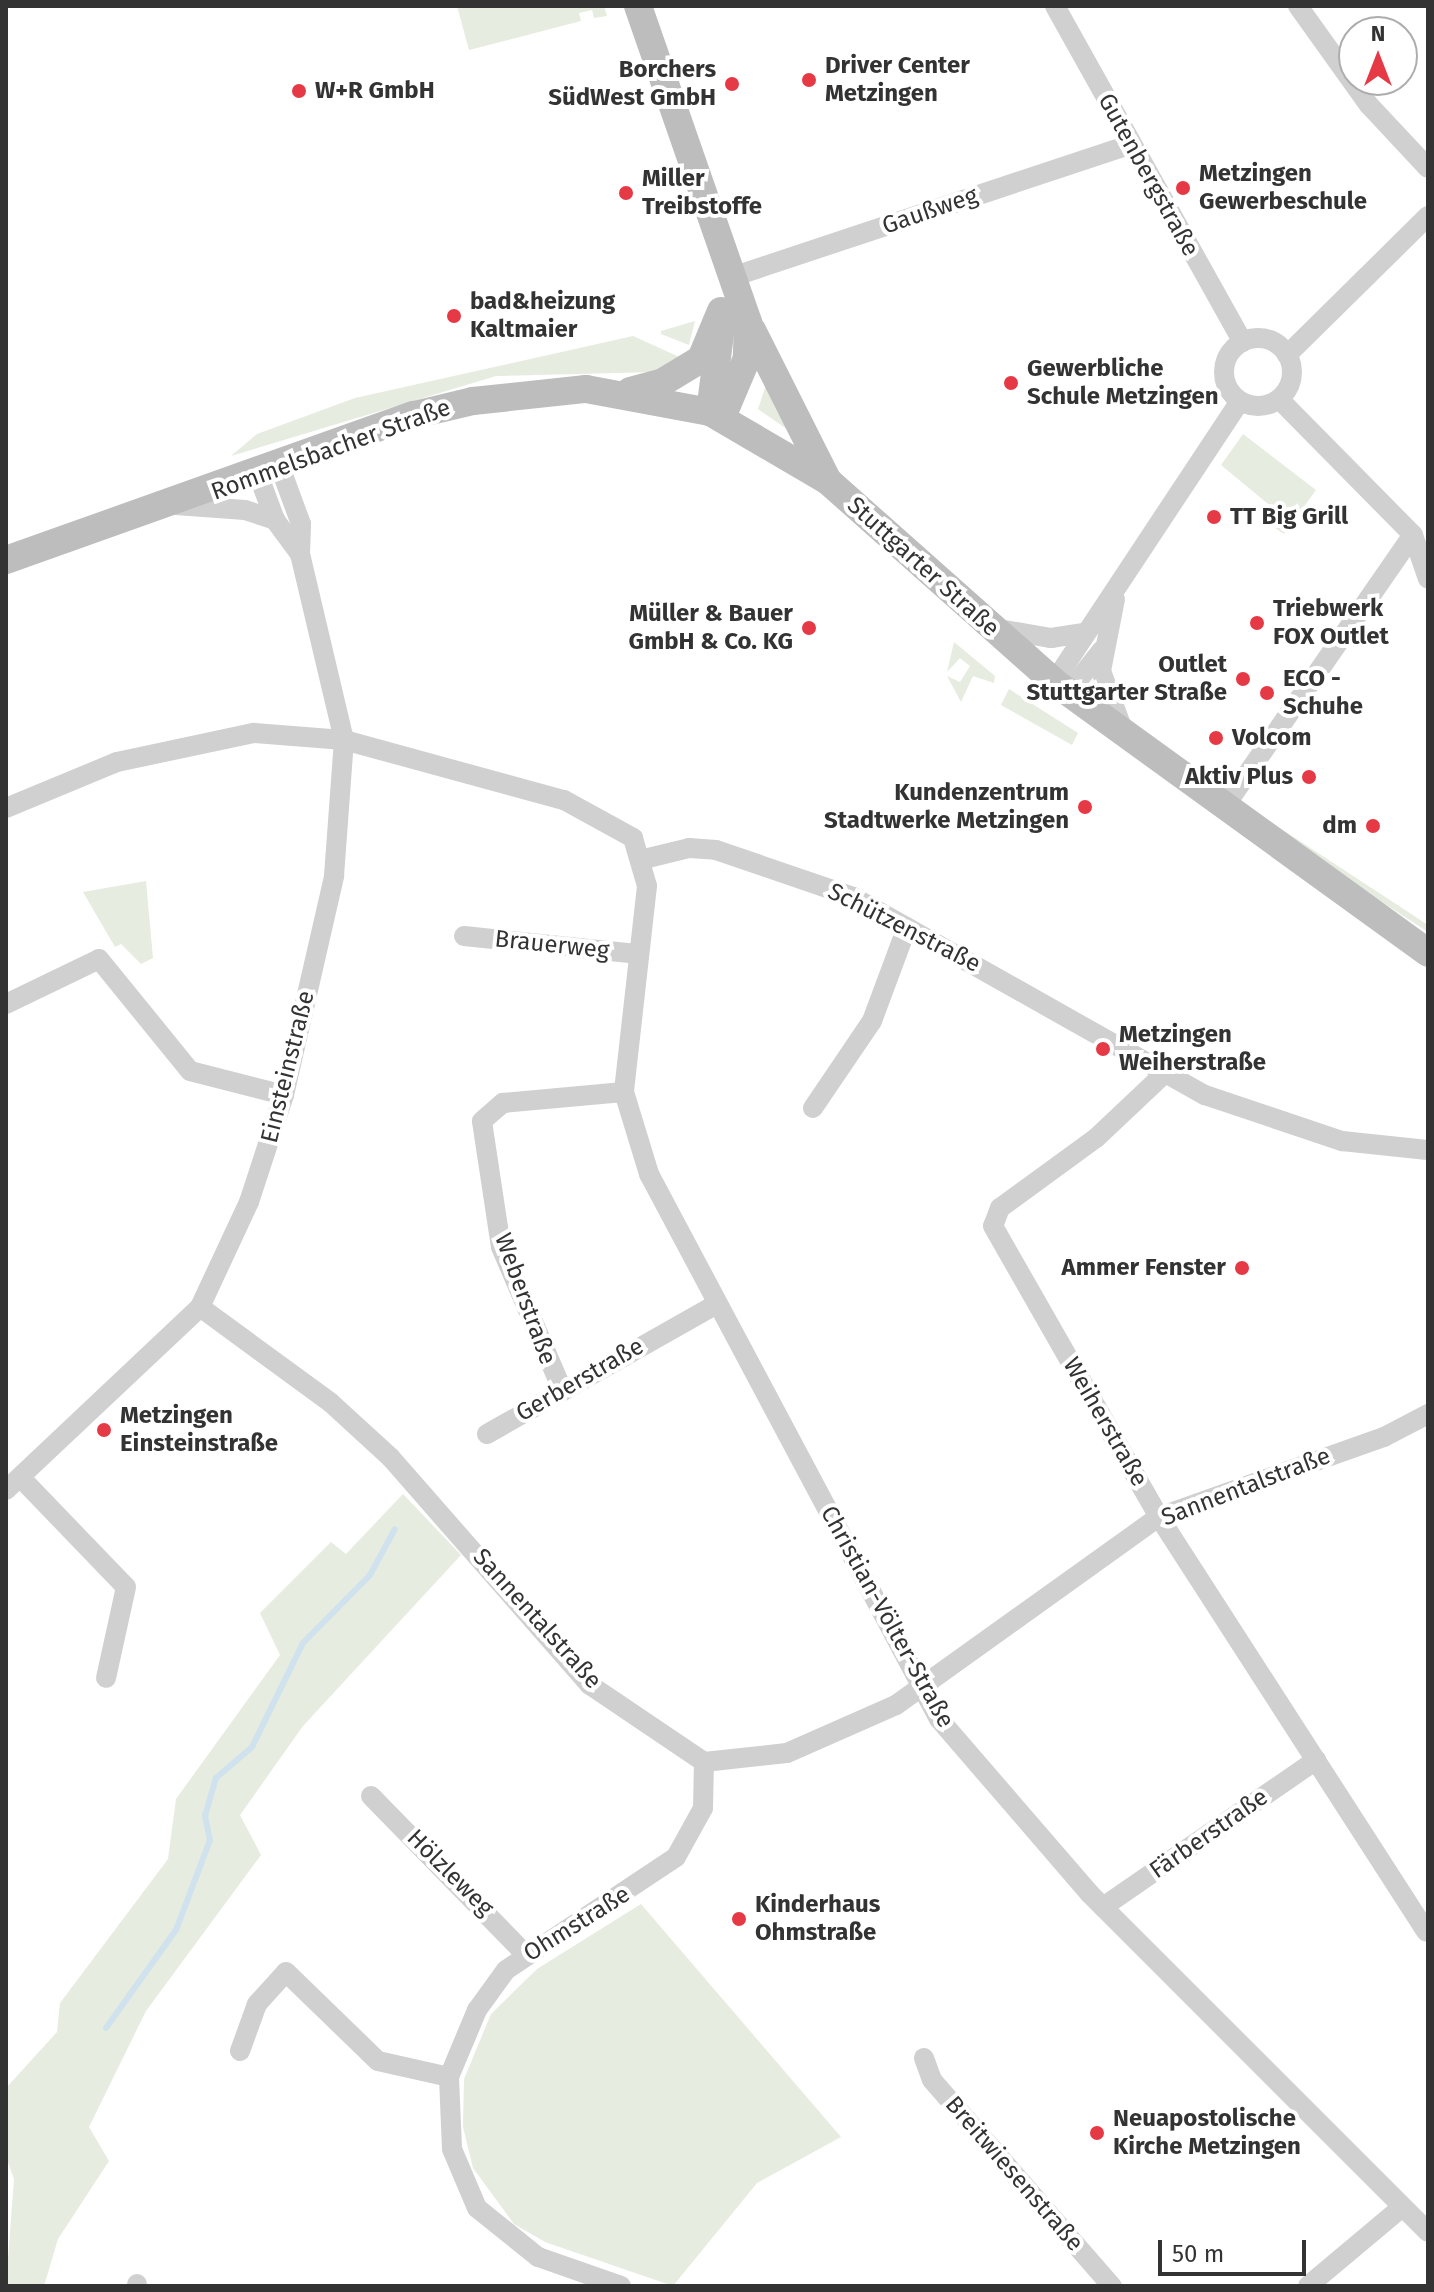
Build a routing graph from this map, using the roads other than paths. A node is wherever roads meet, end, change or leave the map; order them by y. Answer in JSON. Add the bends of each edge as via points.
{"nodes":[{"id":1,"x":638,"y":6,"type":"edge"},
{"id":2,"x":1055,"y":6,"type":"edge"},
{"id":3,"x":1298,"y":6,"type":"edge"},
{"id":4,"x":1131,"y":144,"type":"junction"},
{"id":5,"x":1428,"y":168,"type":"edge"},
{"id":6,"x":1428,"y":216,"type":"edge"},
{"id":7,"x":729,"y":278,"type":"junction"},
{"id":8,"x":721,"y":311,"type":"junction"},
{"id":9,"x":748,"y":322,"type":"junction"},
{"id":10,"x":1243,"y":342,"type":"junction"},
{"id":11,"x":1287,"y":355,"type":"junction"},
{"id":12,"x":623,"y":393,"type":"junction"},
{"id":13,"x":1279,"y":399,"type":"junction"},
{"id":14,"x":1240,"y":401,"type":"junction"},
{"id":15,"x":716,"y":415,"type":"junction"},
{"id":16,"x":269,"y":470,"type":"junction"},
{"id":17,"x":828,"y":481,"type":"junction"},
{"id":18,"x":176,"y":505,"type":"junction"},
{"id":19,"x":279,"y":526,"type":"junction"},
{"id":20,"x":1413,"y":535,"type":"junction"},
{"id":21,"x":300,"y":554,"type":"junction"},
{"id":22,"x":6,"y":560,"type":"edge"},
{"id":23,"x":1428,"y":579,"type":"edge"},
{"id":24,"x":1117,"y":591,"type":"junction"},
{"id":25,"x":993,"y":628,"type":"junction"},
{"id":26,"x":1084,"y":633,"type":"junction"},
{"id":27,"x":1102,"y":650,"type":"junction"},
{"id":28,"x":1061,"y":688,"type":"junction"},
{"id":29,"x":1125,"y":734,"type":"junction"},
{"id":30,"x":344,"y":740,"type":"junction"},
{"id":31,"x":6,"y":808,"type":"edge"},
{"id":32,"x":1223,"y":809,"type":"junction"},
{"id":33,"x":644,"y":859,"type":"junction"},
{"id":34,"x":907,"y":927,"type":"junction"},
{"id":35,"x":464,"y":936,"type":"dead end"},
{"id":36,"x":1428,"y":953,"type":"edge"},
{"id":37,"x":639,"y":954,"type":"junction"},
{"id":38,"x":6,"y":1004,"type":"edge"},
{"id":39,"x":1165,"y":1073,"type":"junction"},
{"id":40,"x":624,"y":1092,"type":"junction"},
{"id":41,"x":284,"y":1095,"type":"junction"},
{"id":42,"x":813,"y":1108,"type":"dead end"},
{"id":43,"x":1428,"y":1150,"type":"edge"},
{"id":44,"x":715,"y":1305,"type":"junction"},
{"id":45,"x":200,"y":1307,"type":"junction"},
{"id":46,"x":561,"y":1387,"type":"junction"},
{"id":47,"x":1428,"y":1414,"type":"edge"},
{"id":48,"x":487,"y":1434,"type":"dead end"},
{"id":49,"x":14,"y":1484,"type":"edge"},
{"id":50,"x":1159,"y":1517,"type":"junction"},
{"id":51,"x":106,"y":1678,"type":"dead end"},
{"id":52,"x":923,"y":1688,"type":"junction"},
{"id":53,"x":1316,"y":1760,"type":"junction"},
{"id":54,"x":704,"y":1762,"type":"junction"},
{"id":55,"x":371,"y":1796,"type":"dead end"},
{"id":56,"x":1103,"y":1907,"type":"junction"},
{"id":57,"x":1426,"y":1932,"type":"edge"},
{"id":58,"x":525,"y":1954,"type":"junction"},
{"id":59,"x":240,"y":2051,"type":"dead end"},
{"id":60,"x":924,"y":2058,"type":"dead end"},
{"id":61,"x":449,"y":2077,"type":"junction"},
{"id":62,"x":1401,"y":2208,"type":"junction"},
{"id":63,"x":1428,"y":2232,"type":"edge"},
{"id":64,"x":621,"y":2286,"type":"edge"},
{"id":65,"x":1112,"y":2286,"type":"edge"},
{"id":66,"x":1308,"y":2286,"type":"edge"}],
"edges":[{"from":1,"to":7,"type":"main road"},
{"from":2,"to":4,"type":"street","name":"Gutenbergstraße"},
{"from":3,"to":5,"type":"street","via":[[1369,105]]},
{"from":4,"to":7,"type":"street","name":"Gaußweg"},
{"from":4,"to":10,"type":"street","name":"Gutenbergstraße"},
{"from":6,"to":11,"type":"street"},
{"from":7,"to":8,"type":"main road"},
{"from":7,"to":9,"type":"main road"},
{"from":8,"to":12,"type":"main road","via":[[701,359],[663,382]]},
{"from":8,"to":15,"type":"main road"},
{"from":9,"to":15,"type":"main road","via":[[747,358]]},
{"from":9,"to":17,"type":"main road"},
{"from":10,"to":11,"type":"street","via":[[1269,340]]},
{"from":10,"to":14,"type":"street","via":[[1224,373]]},
{"from":11,"to":13,"type":"street","via":[[1290,386]]},
{"from":12,"to":15,"type":"main road","name":"Rommelsbacher Straße"},
{"from":12,"to":16,"type":"main road","name":"Rommelsbacher Straße","via":[[548,389],[473,401],[414,415]]},
{"from":13,"to":14,"type":"street","via":[[1257,407]]},
{"from":13,"to":20,"type":"street"},
{"from":14,"to":24,"type":"street"},
{"from":15,"to":17,"type":"main road","name":"Stuttgarter Straße"},
{"from":16,"to":18,"type":"main road","name":"Rommelsbacher Straße"},
{"from":16,"to":19,"type":"street","name":"Einsteinstraße"},
{"from":16,"to":21,"type":"street","name":"Einsteinstraße","via":[[301,524]]},
{"from":17,"to":25,"type":"main road","name":"Stuttgarter Straße"},
{"from":18,"to":19,"type":"street"},
{"from":18,"to":22,"type":"main road","name":"Rommelsbacher Straße"},
{"from":19,"to":21,"type":"street","name":"Einsteinstraße"},
{"from":20,"to":23,"type":"street"},
{"from":20,"to":32,"type":"street"},
{"from":21,"to":30,"type":"street","name":"Einsteinstraße"},
{"from":24,"to":26,"type":"street"},
{"from":24,"to":27,"type":"street"},
{"from":25,"to":26,"type":"street","via":[[1051,638]]},
{"from":25,"to":28,"type":"main road","name":"Stuttgarter Straße"},
{"from":26,"to":28,"type":"street"},
{"from":27,"to":28,"type":"street"},
{"from":27,"to":29,"type":"street","via":[[1101,671]]},
{"from":28,"to":29,"type":"main road","name":"Stuttgarter Straße"},
{"from":29,"to":32,"type":"main road","name":"Stuttgarter Straße"},
{"from":30,"to":31,"type":"street","via":[[254,733],[146,754]]},
{"from":30,"to":33,"type":"street","via":[[593,810],[633,838]]},
{"from":30,"to":41,"type":"street","name":"Einsteinstraße","via":[[334,876]]},
{"from":32,"to":36,"type":"main road","name":"Stuttgarter Straße"},
{"from":33,"to":34,"type":"street","name":"Schützenstraße","via":[[689,848],[716,850],[853,897]]},
{"from":33,"to":37,"type":"street","name":"Christian-Völter-Straße"},
{"from":34,"to":39,"type":"street","name":"Schützenstraße"},
{"from":34,"to":42,"type":"street","via":[[872,1021]]},
{"from":35,"to":37,"type":"street","name":"Brauerweg"},
{"from":37,"to":40,"type":"street","name":"Christian-Völter-Straße"},
{"from":38,"to":41,"type":"street","via":[[99,959],[190,1071]]},
{"from":39,"to":43,"type":"street","name":"Schützenstraße","via":[[1205,1095],[1342,1141]]},
{"from":39,"to":50,"type":"street","name":"Weiherstraße","via":[[1096,1138],[1000,1208],[993,1226]]},
{"from":40,"to":44,"type":"street","name":"Christian-Völter-Straße","via":[[649,1174]]},
{"from":40,"to":46,"type":"street","name":"Weberstraße","via":[[503,1103],[482,1121],[501,1247]]},
{"from":41,"to":45,"type":"street","name":"Einsteinstraße","via":[[249,1202]]},
{"from":44,"to":46,"type":"street","name":"Gerberstraße"},
{"from":44,"to":52,"type":"street","name":"Christian-Völter-Straße"},
{"from":45,"to":49,"type":"street","name":"Einsteinstraße"},
{"from":45,"to":54,"type":"street","name":"Sannentalstraße","via":[[331,1403],[391,1458],[590,1685]]},
{"from":46,"to":48,"type":"street","name":"Gerberstraße"},
{"from":47,"to":50,"type":"street","name":"Sannentalstraße","via":[[1384,1437]]},
{"from":49,"to":51,"type":"street","via":[[126,1587]]},
{"from":50,"to":52,"type":"street","name":"Sannentalstraße"},
{"from":50,"to":53,"type":"street","name":"Weiherstraße"},
{"from":52,"to":54,"type":"street","name":"Sannentalstraße","via":[[787,1753]]},
{"from":52,"to":56,"type":"street","name":"Christian-Völter-Straße","via":[[939,1719]]},
{"from":53,"to":56,"type":"street","name":"Färberstraße"},
{"from":53,"to":57,"type":"street","name":"Weiherstraße"},
{"from":54,"to":58,"type":"street","name":"Ohmstraße","via":[[703,1808],[676,1857]]},
{"from":55,"to":58,"type":"street","name":"Hölzleweg"},
{"from":56,"to":62,"type":"street","name":"Christian-Völter-Straße"},
{"from":58,"to":61,"type":"street","name":"Ohmstraße","via":[[477,2010]]},
{"from":59,"to":61,"type":"street","via":[[257,2004],[286,1972],[378,2061]]},
{"from":60,"to":65,"type":"street","name":"Breitwiesenstraße","via":[[932,2080]]},
{"from":61,"to":64,"type":"street","name":"Ohmstraße","via":[[452,2149],[477,2208],[538,2257]]},
{"from":62,"to":63,"type":"street","name":"Christian-Völter-Straße"},
{"from":62,"to":66,"type":"street"}]}
